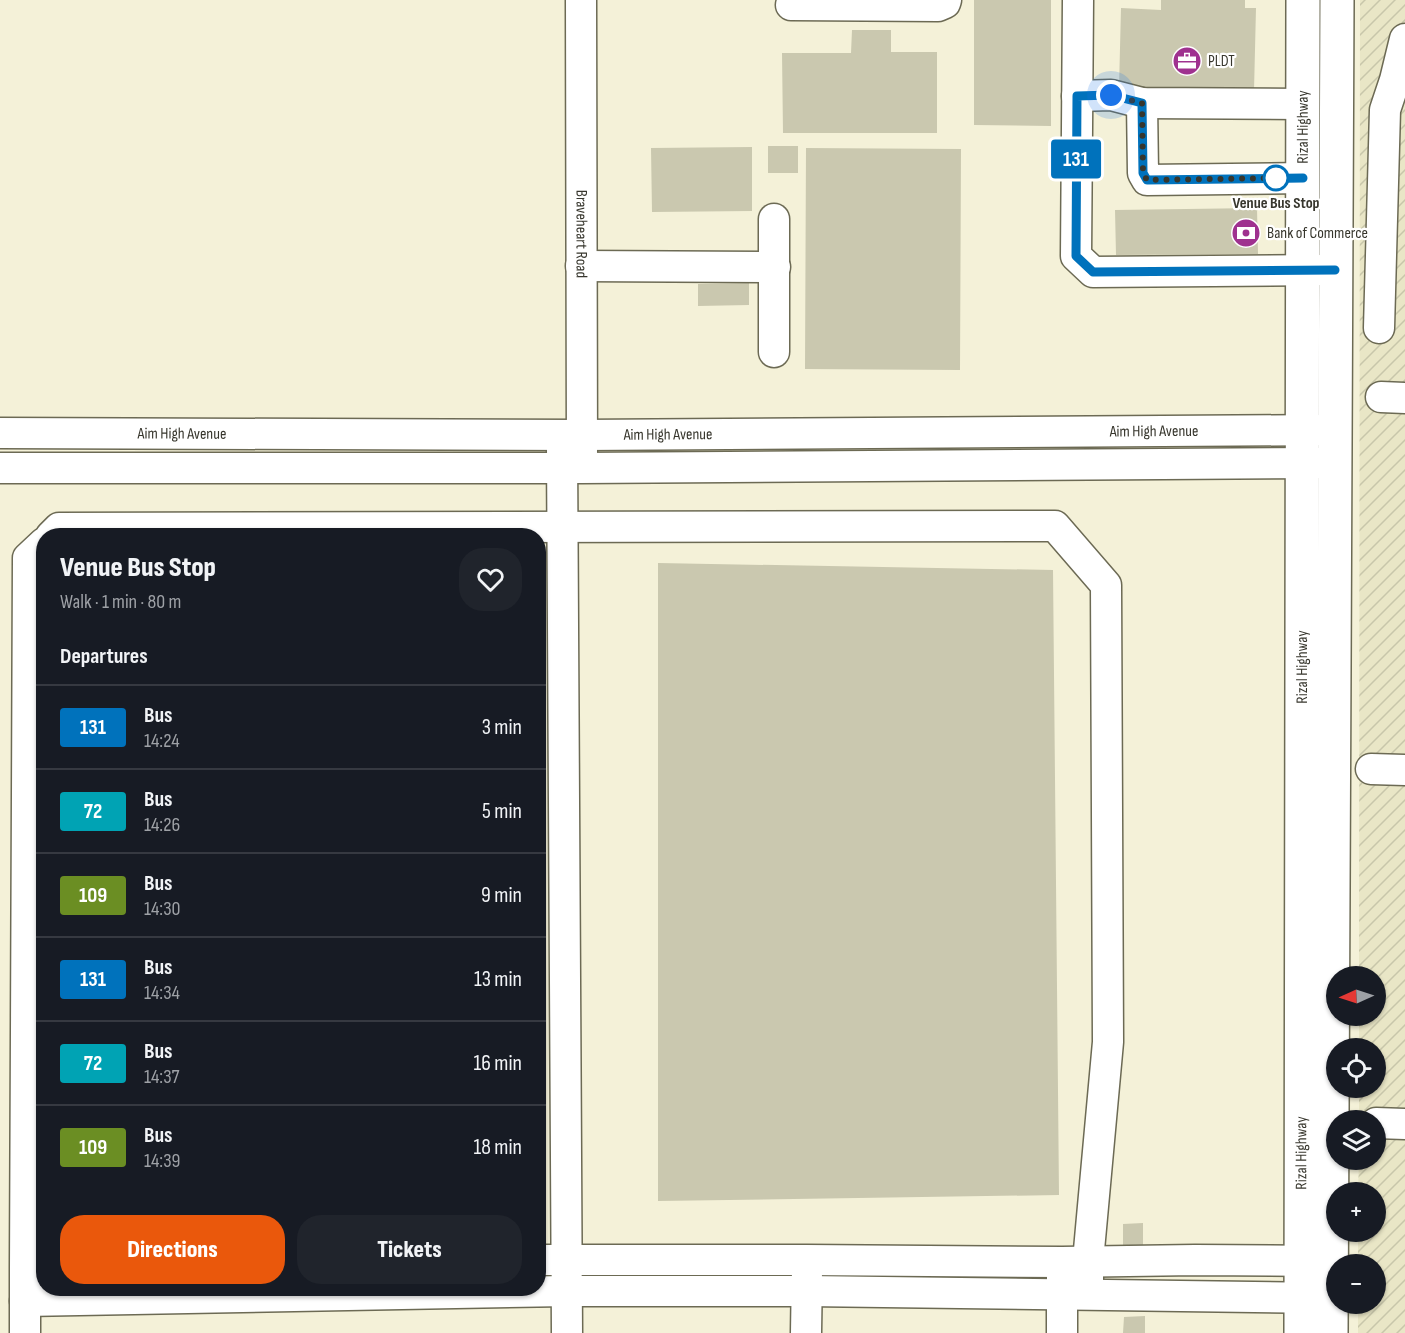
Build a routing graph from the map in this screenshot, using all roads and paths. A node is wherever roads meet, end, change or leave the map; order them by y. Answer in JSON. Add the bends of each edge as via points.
{"nodes":[{"id":1,"x":581,"y":0,"type":"edge"},
{"id":2,"x":946,"y":0,"type":"edge"},
{"id":3,"x":1077,"y":0,"type":"edge"},
{"id":4,"x":1303,"y":0,"type":"edge"},
{"id":5,"x":1336,"y":0,"type":"edge"},
{"id":6,"x":791,"y":5,"type":"dead end"},
{"id":7,"x":1405,"y":39,"type":"edge"},
{"id":8,"x":1077,"y":96,"type":"junction"},
{"id":9,"x":1143,"y":111,"type":"junction"},
{"id":10,"x":1303,"y":112,"type":"junction"},
{"id":11,"x":1303,"y":178,"type":"junction"},
{"id":12,"x":774,"y":219,"type":"dead end"},
{"id":13,"x":581,"y":266,"type":"junction"},
{"id":14,"x":775,"y":267,"type":"junction"},
{"id":15,"x":1303,"y":270,"type":"junction"},
{"id":16,"x":1335,"y":270,"type":"junction"},
{"id":17,"x":1379,"y":328,"type":"dead end"},
{"id":18,"x":774,"y":352,"type":"dead end"},
{"id":19,"x":1303,"y":430,"type":"junction"},
{"id":20,"x":1335,"y":430,"type":"junction"},
{"id":21,"x":0,"y":433,"type":"edge"},
{"id":22,"x":572,"y":435,"type":"junction"},
{"id":23,"x":1318,"y":463,"type":"junction"},
{"id":24,"x":0,"y":468,"type":"edge"},
{"id":25,"x":572,"y":468,"type":"junction"},
{"id":26,"x":563,"y":526,"type":"junction"},
{"id":27,"x":58,"y":528,"type":"edge"},
{"id":28,"x":36,"y":550,"type":"edge"},
{"id":29,"x":1371,"y":769,"type":"dead end"},
{"id":30,"x":1405,"y":770,"type":"edge"},
{"id":31,"x":1386,"y":1123,"type":"edge"},
{"id":32,"x":1405,"y":1124,"type":"edge"},
{"id":33,"x":553,"y":1260,"type":"edge"},
{"id":34,"x":807,"y":1260,"type":"junction"},
{"id":35,"x":1195,"y":1260,"type":"junction"},
{"id":36,"x":1316,"y":1261,"type":"junction"},
{"id":37,"x":1075,"y":1262,"type":"junction"},
{"id":38,"x":34,"y":1266,"type":"edge"},
{"id":39,"x":546,"y":1291,"type":"edge"},
{"id":40,"x":567,"y":1291,"type":"junction"},
{"id":41,"x":807,"y":1291,"type":"junction"},
{"id":42,"x":1075,"y":1294,"type":"junction"},
{"id":43,"x":296,"y":1296,"type":"edge"},
{"id":44,"x":1195,"y":1296,"type":"junction"},
{"id":45,"x":1316,"y":1298,"type":"junction"},
{"id":46,"x":25,"y":1301,"type":"junction"},
{"id":47,"x":26,"y":1333,"type":"edge"},
{"id":48,"x":567,"y":1333,"type":"edge"},
{"id":49,"x":806,"y":1333,"type":"edge"},
{"id":50,"x":1062,"y":1333,"type":"edge"},
{"id":51,"x":1300,"y":1333,"type":"edge"},
{"id":52,"x":1331,"y":1333,"type":"edge"}],
"edges":[{"from":1,"to":13,"type":"street","name":"Braveheart Road"},
{"from":2,"to":6,"type":"street","via":[[938,6]]},
{"from":3,"to":8,"type":"street"},
{"from":4,"to":10,"type":"main road","name":"Rizal Highway"},
{"from":5,"to":16,"type":"main road","name":"Rizal Highway"},
{"from":7,"to":17,"type":"street","via":[[1385,110]]},
{"from":8,"to":9,"type":"street","via":[[1111,95]]},
{"from":8,"to":15,"type":"street","via":[[1076,256],[1093,272]]},
{"from":9,"to":10,"type":"street"},
{"from":9,"to":11,"type":"street","via":[[1143,173],[1147,180]]},
{"from":10,"to":11,"type":"main road","name":"Rizal Highway"},
{"from":11,"to":15,"type":"main road","name":"Rizal Highway"},
{"from":12,"to":14,"type":"street"},
{"from":13,"to":14,"type":"street"},
{"from":13,"to":22,"type":"street","name":"Braveheart Road"},
{"from":14,"to":18,"type":"street"},
{"from":15,"to":16,"type":"street"},
{"from":15,"to":19,"type":"main road","name":"Rizal Highway"},
{"from":16,"to":20,"type":"main road","name":"Rizal Highway"},
{"from":19,"to":20,"type":"street","name":"Aim High Avenue"},
{"from":19,"to":22,"type":"street","name":"Aim High Avenue"},
{"from":19,"to":23,"type":"main road","name":"Rizal Highway"},
{"from":20,"to":23,"type":"main road","name":"Rizal Highway"},
{"from":21,"to":22,"type":"street","name":"Aim High Avenue"},
{"from":22,"to":25,"type":"street","name":"Braveheart Road"},
{"from":23,"to":25,"type":"street","name":"Aim High Avenue"},
{"from":23,"to":36,"type":"main road","name":"Rizal Highway"},
{"from":24,"to":25,"type":"street","name":"Aim High Avenue"},
{"from":25,"to":26,"type":"street","name":"Braveheart Road"},
{"from":26,"to":27,"type":"street"},
{"from":26,"to":33,"type":"street","name":"Braveheart Road"},
{"from":26,"to":37,"type":"street","via":[[1055,526],[1106,585],[1108,1042]]},
{"from":28,"to":38,"type":"street","via":[[28,558]]},
{"from":29,"to":30,"type":"street"},
{"from":31,"to":32,"type":"street"},
{"from":33,"to":34,"type":"street"},
{"from":33,"to":40,"type":"street","name":"Braveheart Road"},
{"from":34,"to":37,"type":"street"},
{"from":34,"to":41,"type":"street"},
{"from":35,"to":36,"type":"street"},
{"from":35,"to":37,"type":"street"},
{"from":35,"to":44,"type":"street"},
{"from":36,"to":45,"type":"main road","name":"Rizal Highway"},
{"from":37,"to":42,"type":"street"},
{"from":38,"to":46,"type":"street"},
{"from":39,"to":40,"type":"street"},
{"from":40,"to":41,"type":"street"},
{"from":40,"to":48,"type":"street","name":"Braveheart Road"},
{"from":41,"to":42,"type":"street"},
{"from":41,"to":49,"type":"street"},
{"from":42,"to":44,"type":"street"},
{"from":42,"to":50,"type":"street"},
{"from":43,"to":46,"type":"street"},
{"from":44,"to":45,"type":"street"},
{"from":45,"to":51,"type":"main road","name":"Rizal Highway"},
{"from":45,"to":52,"type":"main road","name":"Rizal Highway"},
{"from":46,"to":47,"type":"street"}]}
